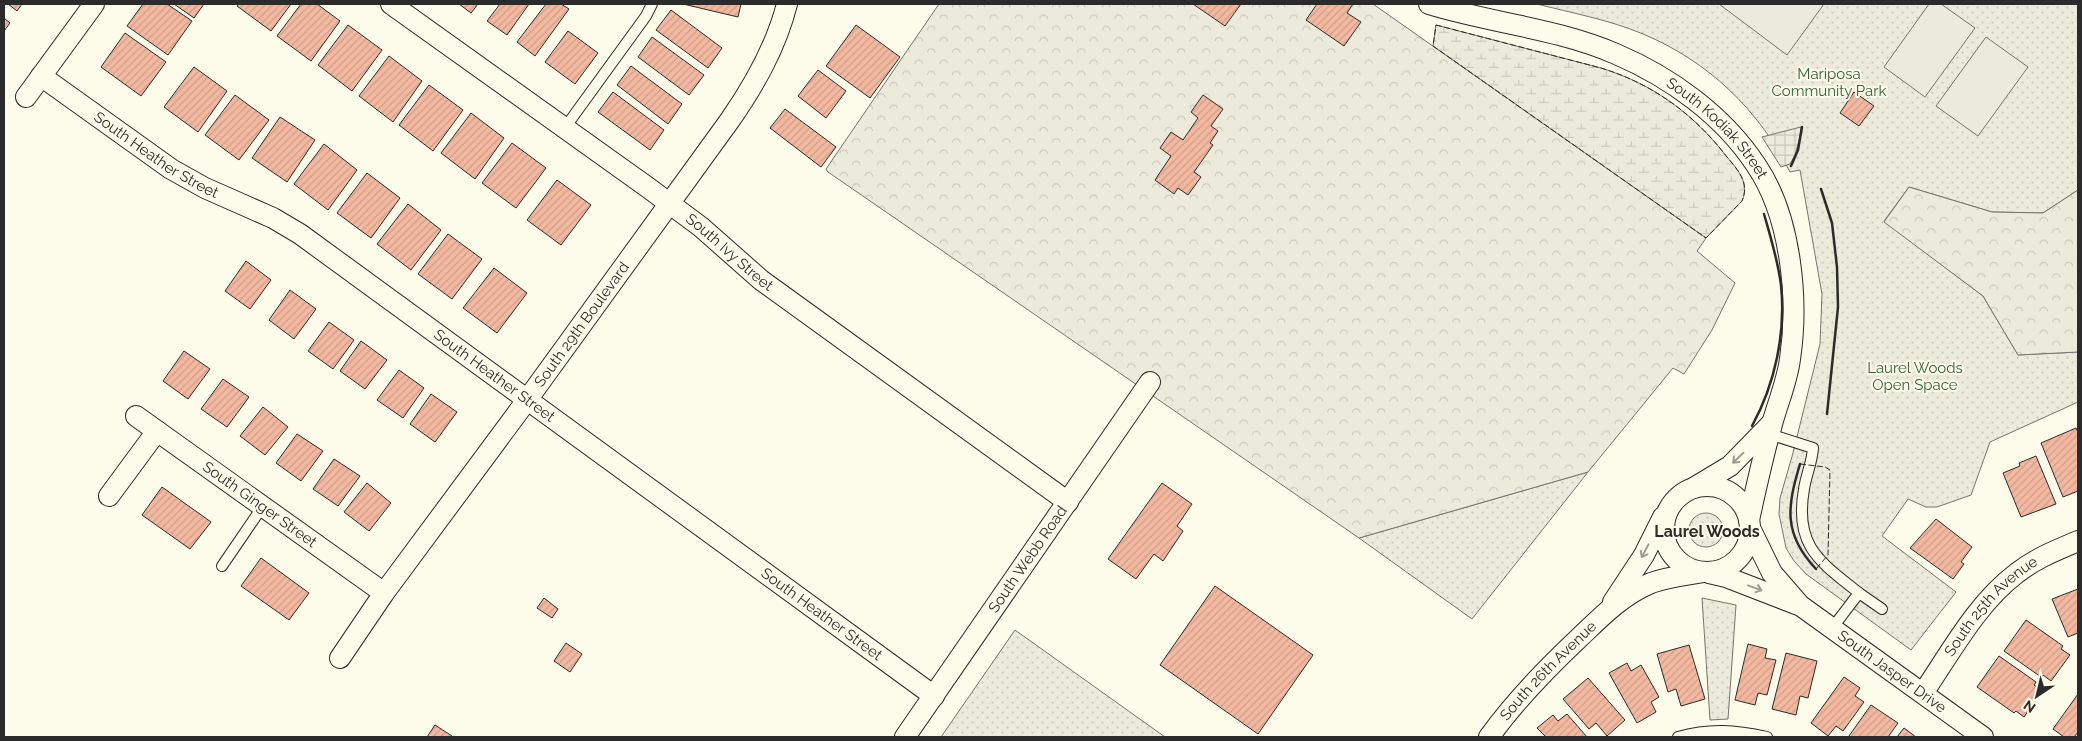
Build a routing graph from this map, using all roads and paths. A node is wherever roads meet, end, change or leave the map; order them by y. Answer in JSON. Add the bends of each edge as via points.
{"nodes":[{"id":1,"x":94,"y":4,"type":"edge"},
{"id":2,"x":391,"y":4,"type":"edge"},
{"id":3,"x":652,"y":4,"type":"edge"},
{"id":4,"x":786,"y":4,"type":"edge"},
{"id":5,"x":1429,"y":4,"type":"edge"},
{"id":6,"x":41,"y":76,"type":"junction"},
{"id":7,"x":26,"y":97,"type":"dead end"},
{"id":8,"x":564,"y":129,"type":"junction"},
{"id":9,"x":669,"y":204,"type":"junction"},
{"id":10,"x":1150,"y":382,"type":"dead end"},
{"id":11,"x":527,"y":400,"type":"junction"},
{"id":12,"x":136,"y":416,"type":"dead end"},
{"id":13,"x":1771,"y":428,"type":"junction"},
{"id":14,"x":157,"y":431,"type":"junction"},
{"id":15,"x":1689,"y":490,"type":"junction"},
{"id":16,"x":109,"y":496,"type":"dead end"},
{"id":17,"x":1068,"y":502,"type":"junction"},
{"id":18,"x":263,"y":506,"type":"junction"},
{"id":19,"x":1669,"y":509,"type":"junction"},
{"id":20,"x":1749,"y":524,"type":"junction"},
{"id":21,"x":2078,"y":541,"type":"edge"},
{"id":22,"x":222,"y":566,"type":"dead end"},
{"id":23,"x":1706,"y":572,"type":"junction"},
{"id":24,"x":384,"y":593,"type":"junction"},
{"id":25,"x":1859,"y":593,"type":"junction"},
{"id":26,"x":1801,"y":606,"type":"junction"},
{"id":27,"x":1610,"y":608,"type":"junction"},
{"id":28,"x":1882,"y":609,"type":"dead end"},
{"id":29,"x":1833,"y":627,"type":"junction"},
{"id":30,"x":340,"y":658,"type":"dead end"},
{"id":31,"x":1923,"y":693,"type":"junction"},
{"id":32,"x":934,"y":696,"type":"junction"},
{"id":33,"x":905,"y":737,"type":"edge"},
{"id":34,"x":1489,"y":737,"type":"edge"},
{"id":35,"x":1678,"y":737,"type":"edge"},
{"id":36,"x":1767,"y":737,"type":"edge"},
{"id":37,"x":1983,"y":737,"type":"edge"}],
"edges":[{"from":1,"to":6,"type":"street"},
{"from":2,"to":8,"type":"street","name":"South Ivy Street"},
{"from":3,"to":8,"type":"lane"},
{"from":4,"to":9,"type":"street","name":"South 29th Boulevard","via":[[775,41],[752,89]]},
{"from":5,"to":13,"type":"street","name":"South Kodiak Street","via":[[1614,53],[1656,73],[1681,90],[1739,143],[1756,165],[1782,222],[1792,280],[1790,358]]},
{"from":6,"to":7,"type":"street"},
{"from":6,"to":11,"type":"street","name":"South Heather Street","via":[[171,169],[300,234]]},
{"from":8,"to":9,"type":"street","name":"South Ivy Street"},
{"from":9,"to":11,"type":"street","name":"South 29th Boulevard"},
{"from":9,"to":17,"type":"street","name":"South Ivy Street","via":[[761,280]]},
{"from":10,"to":17,"type":"street","name":"South Webb Road"},
{"from":11,"to":24,"type":"street","name":"South 29th Boulevard"},
{"from":11,"to":32,"type":"street","name":"South Heather Street"},
{"from":12,"to":14,"type":"street","name":"South Ginger Street"},
{"from":13,"to":15,"type":"street","name":"South Kodiak Street","one_way":true,"via":[[1730,466]]},
{"from":13,"to":20,"type":"street","name":"South Kodiak Street"},
{"from":13,"to":25,"type":"lane","via":[[1813,448],[1801,504],[1803,530],[1810,549],[1822,563]]},
{"from":14,"to":16,"type":"street"},
{"from":14,"to":18,"type":"street","name":"South Ginger Street"},
{"from":15,"to":19,"type":"street"},
{"from":15,"to":20,"type":"street","via":[[1705,486],[1722,489],[1736,498],[1746,512]]},
{"from":17,"to":32,"type":"street","name":"South Webb Road"},
{"from":18,"to":22,"type":"lane"},
{"from":18,"to":24,"type":"street","name":"South Ginger Street"},
{"from":19,"to":23,"type":"street","via":[[1663,531],[1667,547],[1688,568]]},
{"from":19,"to":27,"type":"street","name":"South 26th Avenue","one_way":true},
{"from":20,"to":23,"type":"street","via":[[1747,545],[1738,560],[1720,571]]},
{"from":20,"to":26,"type":"street","name":"South Jasper Drive","via":[[1772,573]]},
{"from":21,"to":31,"type":"street","name":"South 25th Avenue","via":[[2047,554],[2017,573],[1997,591]]},
{"from":23,"to":26,"type":"street","name":"South Jasper Drive","one_way":true},
{"from":23,"to":27,"type":"street","name":"South 26th Avenue","via":[[1671,577],[1651,584]]},
{"from":24,"to":30,"type":"street","name":"South 29th Boulevard"},
{"from":25,"to":28,"type":"lane"},
{"from":25,"to":29,"type":"lane"},
{"from":26,"to":29,"type":"street","name":"South Jasper Drive"},
{"from":27,"to":34,"type":"street","name":"South 26th Avenue","via":[[1541,675]]},
{"from":29,"to":31,"type":"street","name":"South Jasper Drive"},
{"from":31,"to":37,"type":"street","name":"South Jasper Drive"},
{"from":32,"to":33,"type":"street","name":"South Webb Road"},
{"from":35,"to":36,"type":"lane","via":[[1700,731],[1739,731]]}]}
